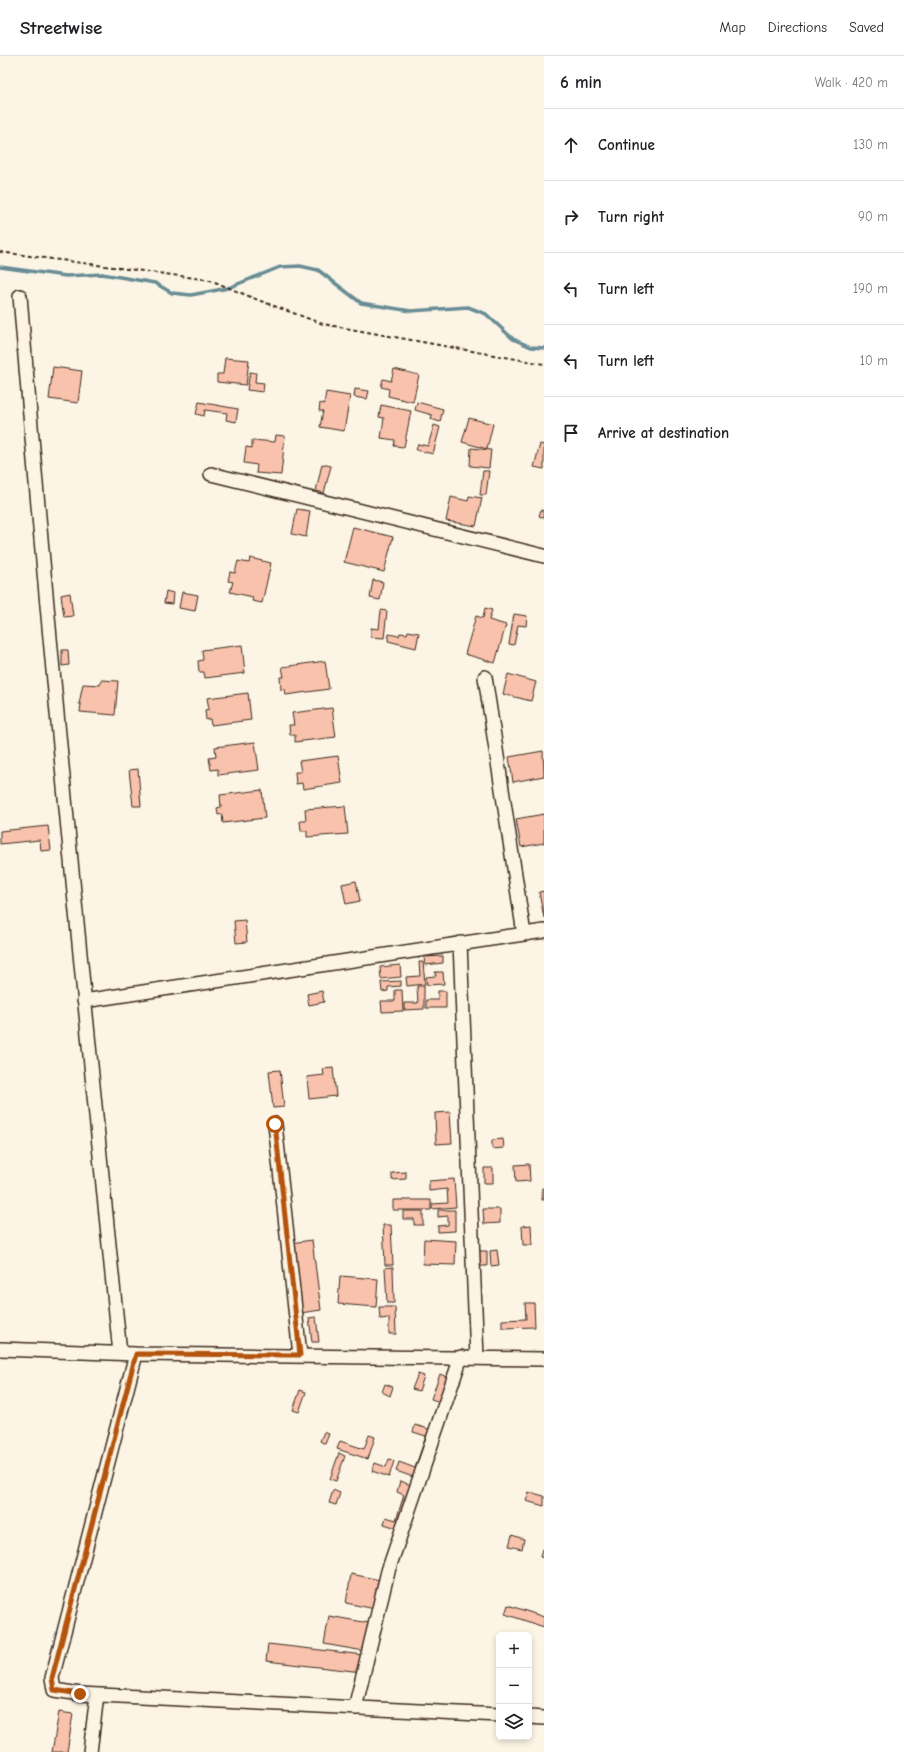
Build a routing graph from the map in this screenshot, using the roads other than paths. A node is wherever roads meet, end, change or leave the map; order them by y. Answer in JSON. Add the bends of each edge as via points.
{"nodes":[{"id":1,"x":20,"y":296,"type":"dead end"},
{"id":2,"x":211,"y":474,"type":"dead end"},
{"id":3,"x":544,"y":556,"type":"edge"},
{"id":4,"x":485,"y":677,"type":"dead end"},
{"id":5,"x":544,"y":931,"type":"edge"},
{"id":6,"x":524,"y":934,"type":"junction"},
{"id":7,"x":460,"y":943,"type":"junction"},
{"id":8,"x":84,"y":1001,"type":"junction"},
{"id":9,"x":275,"y":1124,"type":"dead end"},
{"id":10,"x":0,"y":1349,"type":"edge"},
{"id":11,"x":120,"y":1353,"type":"junction"},
{"id":12,"x":136,"y":1354,"type":"junction"},
{"id":13,"x":300,"y":1355,"type":"junction"},
{"id":14,"x":461,"y":1357,"type":"junction"},
{"id":15,"x":477,"y":1358,"type":"junction"},
{"id":16,"x":544,"y":1359,"type":"edge"},
{"id":17,"x":97,"y":1695,"type":"junction"},
{"id":18,"x":355,"y":1708,"type":"junction"},
{"id":19,"x":496,"y":1715,"type":"edge"},
{"id":20,"x":532,"y":1717,"type":"edge"},
{"id":21,"x":544,"y":1718,"type":"edge"},
{"id":22,"x":90,"y":1752,"type":"edge"}],
"edges":[{"from":1,"to":8,"type":"street","via":[[37,506]]},
{"from":2,"to":3,"type":"street"},
{"from":4,"to":6,"type":"street"},
{"from":5,"to":6,"type":"street"},
{"from":6,"to":7,"type":"street"},
{"from":7,"to":8,"type":"street"},
{"from":7,"to":15,"type":"street"},
{"from":8,"to":11,"type":"street"},
{"from":9,"to":13,"type":"street"},
{"from":10,"to":11,"type":"street"},
{"from":11,"to":12,"type":"street"},
{"from":12,"to":13,"type":"street"},
{"from":12,"to":17,"type":"street","via":[[52,1678],[54,1690]]},
{"from":13,"to":14,"type":"street"},
{"from":14,"to":15,"type":"street"},
{"from":14,"to":18,"type":"street","via":[[388,1571]]},
{"from":15,"to":16,"type":"street"},
{"from":17,"to":18,"type":"street"},
{"from":17,"to":22,"type":"street"},
{"from":18,"to":19,"type":"street"},
{"from":20,"to":21,"type":"street"}]}
